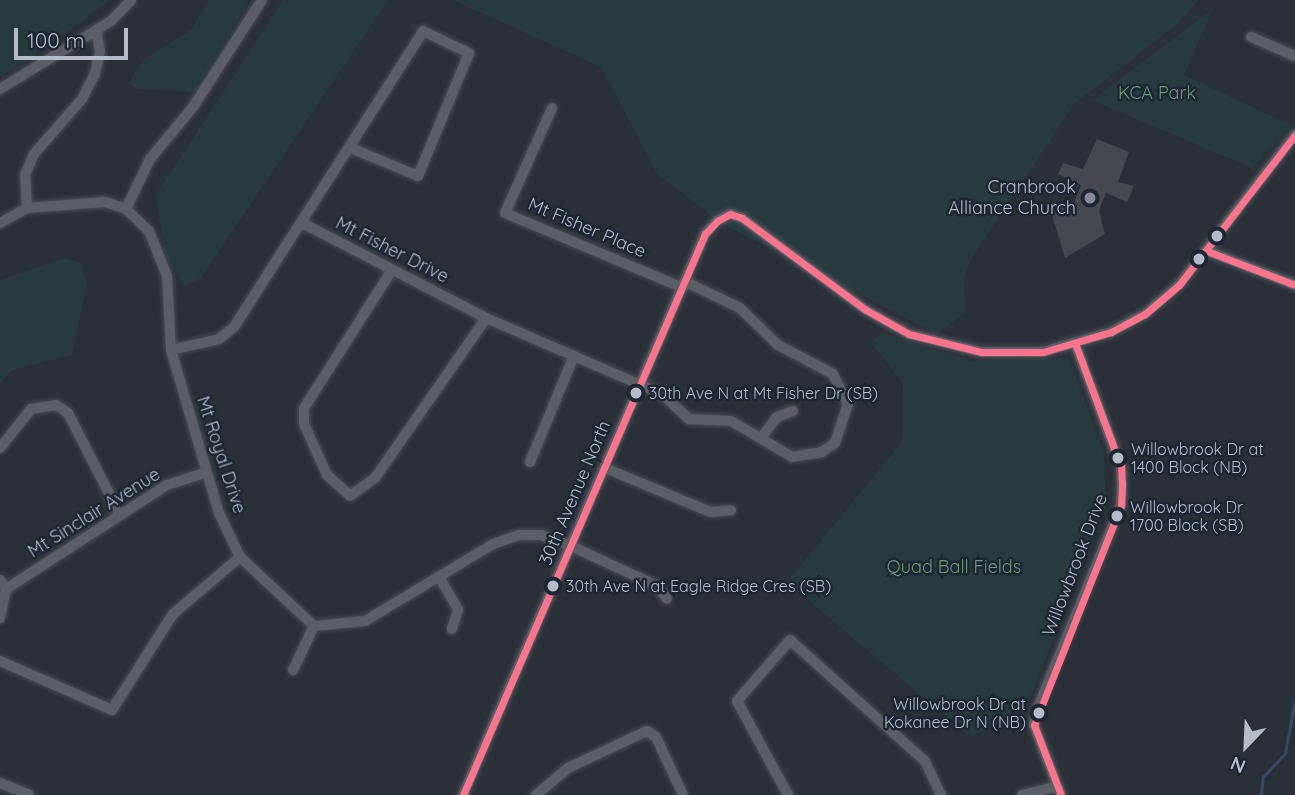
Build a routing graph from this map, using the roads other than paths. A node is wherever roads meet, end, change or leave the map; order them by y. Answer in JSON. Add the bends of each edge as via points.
{"nodes":[{"id":1,"x":131,"y":0,"type":"edge"},
{"id":2,"x":262,"y":0,"type":"edge"},
{"id":3,"x":96,"y":30,"type":"junction"},
{"id":4,"x":1251,"y":37,"type":"dead end"},
{"id":5,"x":1295,"y":56,"type":"edge"},
{"id":6,"x":0,"y":89,"type":"edge"},
{"id":7,"x":552,"y":108,"type":"dead end"},
{"id":8,"x":1295,"y":135,"type":"edge"},
{"id":9,"x":351,"y":148,"type":"junction"},
{"id":10,"x":27,"y":208,"type":"junction"},
{"id":11,"x":126,"y":209,"type":"junction"},
{"id":12,"x":0,"y":223,"type":"edge"},
{"id":13,"x":304,"y":224,"type":"junction"},
{"id":14,"x":1207,"y":251,"type":"junction"},
{"id":15,"x":392,"y":270,"type":"junction"},
{"id":16,"x":685,"y":285,"type":"junction"},
{"id":17,"x":1295,"y":285,"type":"edge"},
{"id":18,"x":486,"y":318,"type":"junction"},
{"id":19,"x":1076,"y":346,"type":"junction"},
{"id":20,"x":171,"y":350,"type":"junction"},
{"id":21,"x":574,"y":356,"type":"junction"},
{"id":22,"x":641,"y":385,"type":"junction"},
{"id":23,"x":793,"y":411,"type":"dead end"},
{"id":24,"x":761,"y":438,"type":"junction"},
{"id":25,"x":0,"y":448,"type":"edge"},
{"id":26,"x":530,"y":462,"type":"dead end"},
{"id":27,"x":605,"y":468,"type":"junction"},
{"id":28,"x":205,"y":473,"type":"junction"},
{"id":29,"x":732,"y":510,"type":"dead end"},
{"id":30,"x":120,"y":515,"type":"junction"},
{"id":31,"x":571,"y":546,"type":"junction"},
{"id":32,"x":240,"y":557,"type":"junction"},
{"id":33,"x":441,"y":580,"type":"junction"},
{"id":34,"x":3,"y":585,"type":"edge"},
{"id":35,"x":667,"y":599,"type":"dead end"},
{"id":36,"x":0,"y":618,"type":"edge"},
{"id":37,"x":314,"y":625,"type":"junction"},
{"id":38,"x":452,"y":629,"type":"dead end"},
{"id":39,"x":0,"y":661,"type":"edge"},
{"id":40,"x":293,"y":670,"type":"dead end"},
{"id":41,"x":0,"y":783,"type":"edge"},
{"id":42,"x":1060,"y":790,"type":"edge"},
{"id":43,"x":29,"y":795,"type":"edge"},
{"id":44,"x":463,"y":795,"type":"edge"},
{"id":45,"x":536,"y":795,"type":"edge"},
{"id":46,"x":683,"y":795,"type":"edge"},
{"id":47,"x":788,"y":795,"type":"edge"},
{"id":48,"x":941,"y":795,"type":"edge"},
{"id":49,"x":1022,"y":795,"type":"edge"}],
"edges":[{"from":1,"to":3,"type":"street"},
{"from":2,"to":11,"type":"street","via":[[193,107],[150,159]]},
{"from":3,"to":6,"type":"street"},
{"from":3,"to":10,"type":"street","via":[[100,51],[95,74],[82,99],[34,154],[25,175]]},
{"from":4,"to":5,"type":"street"},
{"from":7,"to":16,"type":"street","name":"Mt Fisher Place","via":[[505,213]]},
{"from":8,"to":14,"type":"street"},
{"from":9,"to":9,"type":"street","via":[[418,176],[469,53],[423,31]]},
{"from":9,"to":13,"type":"street"},
{"from":10,"to":11,"type":"street","via":[[105,202]]},
{"from":10,"to":12,"type":"street"},
{"from":11,"to":20,"type":"street","name":"Mt Royal Drive","via":[[160,249]]},
{"from":13,"to":15,"type":"street","name":"Mt Fisher Drive"},
{"from":13,"to":20,"type":"street","via":[[234,327],[219,339]]},
{"from":14,"to":17,"type":"street"},
{"from":14,"to":19,"type":"street","via":[[1145,314]]},
{"from":15,"to":18,"type":"street","name":"Mt Fisher Drive"},
{"from":15,"to":18,"type":"street","via":[[304,408],[304,424],[327,475],[350,496],[375,478]]},
{"from":16,"to":19,"type":"street","name":"30th Avenue North","via":[[705,234],[730,214],[909,334],[981,352],[1043,352]]},
{"from":16,"to":22,"type":"street","name":"30th Avenue North"},
{"from":16,"to":24,"type":"street","name":"Mt Fisher Drive","via":[[740,308],[778,345],[833,374],[843,387],[847,418],[822,453],[792,457]]},
{"from":18,"to":21,"type":"street","name":"Mt Fisher Drive"},
{"from":19,"to":42,"type":"street","name":"Willowbrook Drive","via":[[1122,485],[1121,505],[1037,710],[1034,725]]},
{"from":20,"to":28,"type":"street","name":"Mt Royal Drive"},
{"from":21,"to":22,"type":"street","name":"Mt Fisher Drive"},
{"from":21,"to":26,"type":"street"},
{"from":22,"to":24,"type":"street","name":"Mt Fisher Drive","via":[[662,394],[689,419],[731,421]]},
{"from":22,"to":27,"type":"street","name":"30th Avenue North"},
{"from":23,"to":24,"type":"street","via":[[777,417]]},
{"from":25,"to":30,"type":"street","via":[[31,409],[56,405],[68,413]]},
{"from":27,"to":29,"type":"street","via":[[710,512]]},
{"from":27,"to":31,"type":"street","name":"30th Avenue North"},
{"from":28,"to":30,"type":"street","name":"Mt Sinclair Avenue","via":[[167,485]]},
{"from":28,"to":32,"type":"street","name":"Mt Royal Drive"},
{"from":30,"to":34,"type":"street","name":"Mt Sinclair Avenue"},
{"from":31,"to":33,"type":"street","via":[[541,535],[519,535],[493,544]]},
{"from":31,"to":35,"type":"street","via":[[657,586]]},
{"from":31,"to":44,"type":"street","name":"30th Avenue North"},
{"from":32,"to":37,"type":"street","name":"Mt Royal Drive"},
{"from":32,"to":39,"type":"street","via":[[173,614],[112,710]]},
{"from":33,"to":37,"type":"street","via":[[365,621]]},
{"from":33,"to":38,"type":"street","via":[[458,610]]},
{"from":34,"to":36,"type":"street"},
{"from":37,"to":40,"type":"street"},
{"from":41,"to":43,"type":"street"},
{"from":42,"to":49,"type":"street"},
{"from":45,"to":46,"type":"street","via":[[568,768],[647,731],[656,737]]},
{"from":47,"to":48,"type":"street","via":[[737,701],[790,640],[925,761]]}]}
